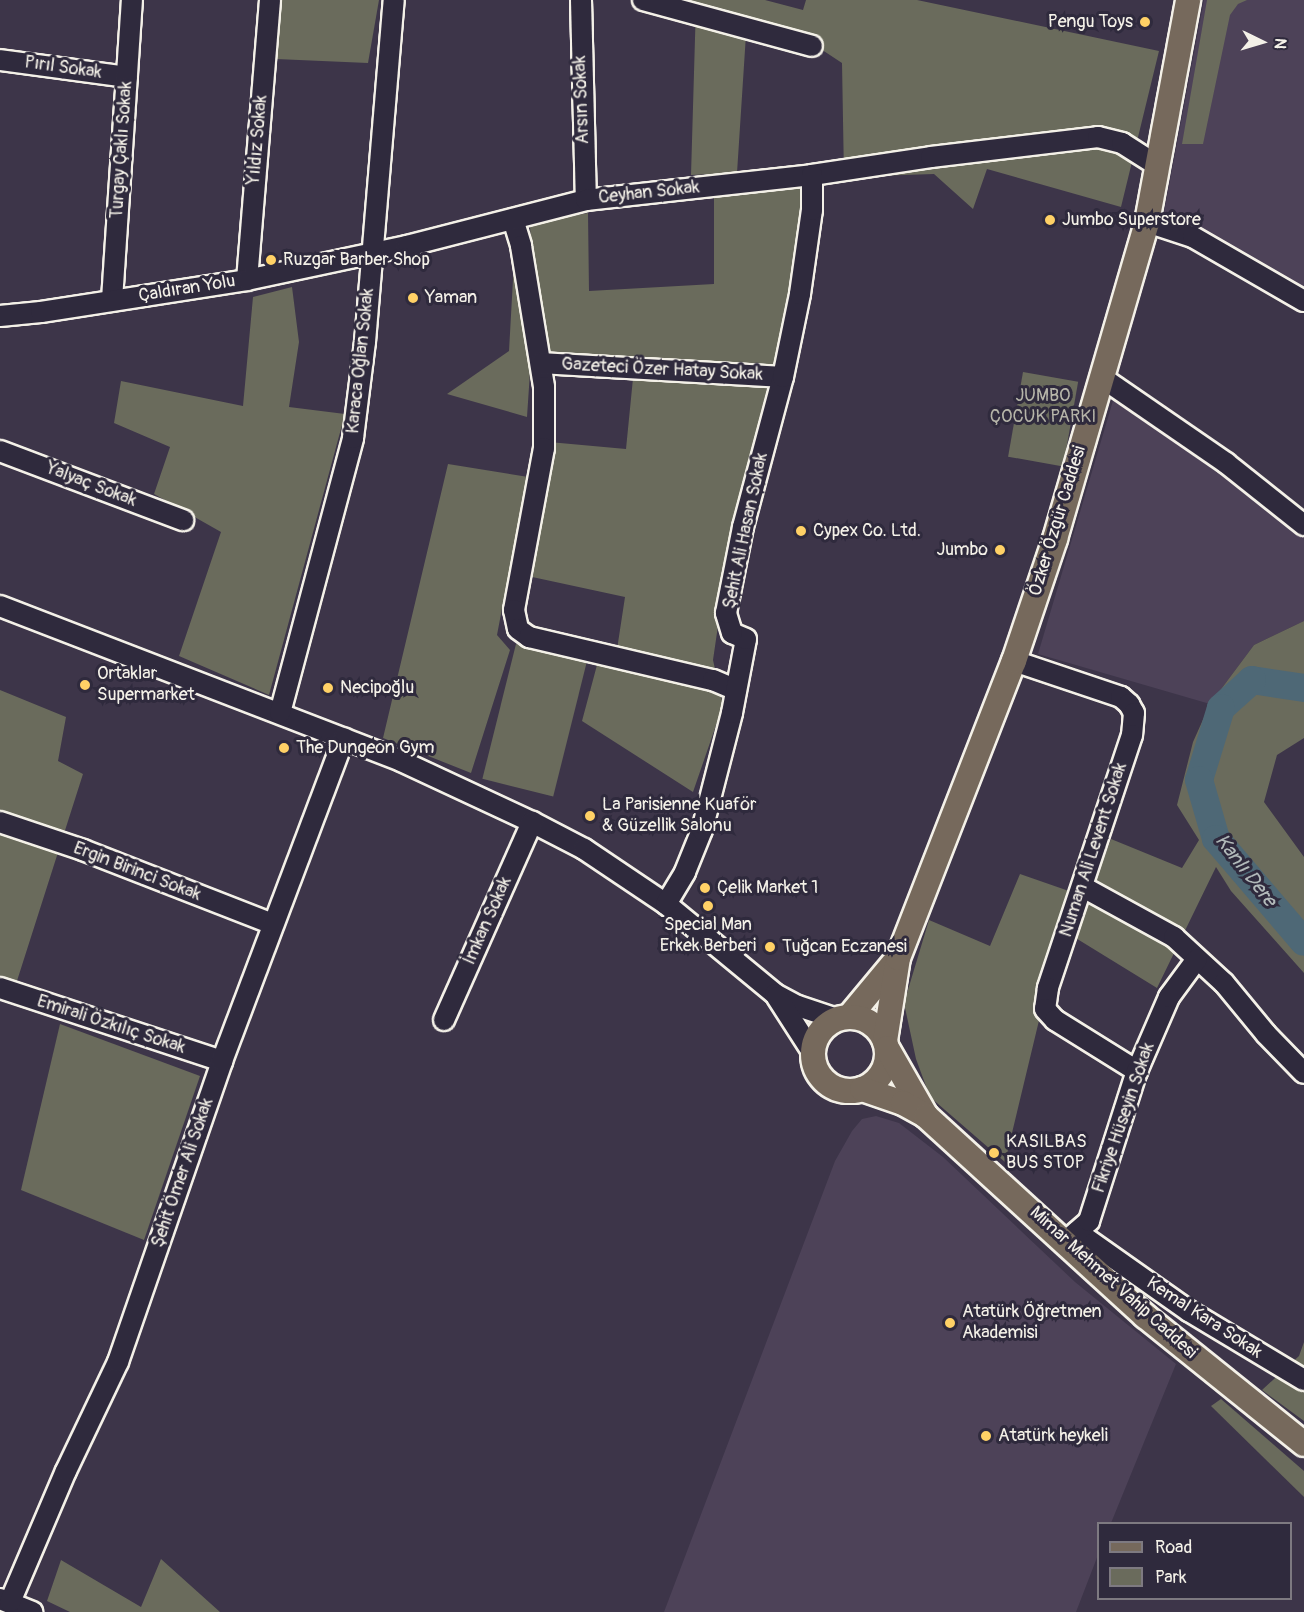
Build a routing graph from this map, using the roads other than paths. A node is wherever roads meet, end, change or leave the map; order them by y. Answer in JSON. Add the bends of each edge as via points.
{"nodes":[{"id":1,"x":132,"y":0,"type":"edge"},
{"id":2,"x":270,"y":0,"type":"edge"},
{"id":3,"x":394,"y":0,"type":"edge"},
{"id":4,"x":580,"y":0,"type":"edge"},
{"id":5,"x":642,"y":0,"type":"edge"},
{"id":6,"x":1188,"y":0,"type":"edge"},
{"id":7,"x":812,"y":46,"type":"dead end"},
{"id":8,"x":0,"y":60,"type":"edge"},
{"id":9,"x":126,"y":77,"type":"junction"},
{"id":10,"x":1158,"y":166,"type":"junction"},
{"id":11,"x":812,"y":175,"type":"junction"},
{"id":12,"x":586,"y":200,"type":"junction"},
{"id":13,"x":513,"y":219,"type":"junction"},
{"id":14,"x":1147,"y":222,"type":"junction"},
{"id":15,"x":372,"y":252,"type":"junction"},
{"id":16,"x":247,"y":280,"type":"junction"},
{"id":17,"x":112,"y":300,"type":"junction"},
{"id":18,"x":1304,"y":301,"type":"edge"},
{"id":19,"x":0,"y":316,"type":"edge"},
{"id":20,"x":541,"y":363,"type":"junction"},
{"id":21,"x":783,"y":377,"type":"junction"},
{"id":22,"x":1101,"y":377,"type":"junction"},
{"id":23,"x":0,"y":451,"type":"edge"},
{"id":24,"x":183,"y":520,"type":"dead end"},
{"id":25,"x":1304,"y":525,"type":"edge"},
{"id":26,"x":0,"y":606,"type":"edge"},
{"id":27,"x":1014,"y":661,"type":"junction"},
{"id":28,"x":736,"y":690,"type":"junction"},
{"id":29,"x":280,"y":713,"type":"junction"},
{"id":30,"x":344,"y":738,"type":"junction"},
{"id":31,"x":0,"y":822,"type":"edge"},
{"id":32,"x":532,"y":822,"type":"junction"},
{"id":33,"x":1083,"y":887,"type":"junction"},
{"id":34,"x":666,"y":904,"type":"junction"},
{"id":35,"x":273,"y":924,"type":"junction"},
{"id":36,"x":898,"y":958,"type":"junction"},
{"id":37,"x":1197,"y":960,"type":"junction"},
{"id":38,"x":0,"y":988,"type":"edge"},
{"id":39,"x":775,"y":994,"type":"junction"},
{"id":40,"x":843,"y":1018,"type":"junction"},
{"id":41,"x":444,"y":1020,"type":"dead end"},
{"id":42,"x":886,"y":1045,"type":"junction"},
{"id":43,"x":813,"y":1053,"type":"junction"},
{"id":44,"x":222,"y":1061,"type":"junction"},
{"id":45,"x":1137,"y":1071,"type":"junction"},
{"id":46,"x":1304,"y":1073,"type":"edge"},
{"id":47,"x":862,"y":1089,"type":"junction"},
{"id":48,"x":927,"y":1116,"type":"junction"},
{"id":49,"x":1071,"y":1237,"type":"junction"},
{"id":50,"x":1304,"y":1380,"type":"edge"},
{"id":51,"x":1304,"y":1444,"type":"edge"},
{"id":52,"x":17,"y":1606,"type":"edge"}],
"edges":[{"from":1,"to":9,"type":"street","name":"Turgay Çaklı Sokak"},
{"from":2,"to":16,"type":"street","name":"Yıldız Sokak"},
{"from":3,"to":15,"type":"street","name":"Karaca Oğlan Sokak"},
{"from":4,"to":12,"type":"street","name":"Arsın Sokak"},
{"from":5,"to":7,"type":"street"},
{"from":6,"to":10,"type":"main road","name":"Özker Özgür Caddesi"},
{"from":8,"to":9,"type":"street","name":"Pırıl Sokak"},
{"from":9,"to":17,"type":"street","name":"Turgay Çaklı Sokak"},
{"from":10,"to":11,"type":"street","name":"Ceyhan Sokak","via":[[1122,143],[1098,137]]},
{"from":10,"to":14,"type":"main road","name":"Özker Özgür Caddesi"},
{"from":11,"to":12,"type":"street","name":"Ceyhan Sokak"},
{"from":11,"to":21,"type":"street","name":"Şehit Ali Hasan Sokak","via":[[812,210],[803,273]]},
{"from":12,"to":13,"type":"street","name":"Ceyhan Sokak"},
{"from":13,"to":15,"type":"street","name":"Ceyhan Sokak"},
{"from":13,"to":20,"type":"street"},
{"from":14,"to":18,"type":"street","via":[[1193,237]]},
{"from":14,"to":22,"type":"main road","name":"Özker Özgür Caddesi"},
{"from":15,"to":16,"type":"street","name":"Çaldıran Yolu"},
{"from":15,"to":29,"type":"street","name":"Karaca Oğlan Sokak","via":[[353,438]]},
{"from":16,"to":17,"type":"street","name":"Çaldıran Yolu"},
{"from":17,"to":19,"type":"street","name":"Çaldıran Yolu"},
{"from":20,"to":21,"type":"street","name":"Gazeteci Özer Hatay Sokak"},
{"from":20,"to":28,"type":"street","via":[[544,448],[514,610],[518,629],[529,637],[713,680]]},
{"from":21,"to":28,"type":"street","name":"Şehit Ali Hasan Sokak","via":[[726,613],[732,633],[746,639]]},
{"from":22,"to":25,"type":"street","via":[[1226,463]]},
{"from":22,"to":27,"type":"main road","name":"Özker Özgür Caddesi","via":[[1055,539]]},
{"from":23,"to":24,"type":"street","name":"Yalyaç Sokak"},
{"from":26,"to":29,"type":"street"},
{"from":27,"to":33,"type":"street","name":"Numan Ali Levent Sokak","via":[[1121,697],[1134,713],[1132,735]]},
{"from":27,"to":36,"type":"main road","name":"Özker Özgür Caddesi"},
{"from":28,"to":34,"type":"street","name":"Şehit Ali Hasan Sokak","via":[[702,830],[685,872]]},
{"from":29,"to":30,"type":"street"},
{"from":30,"to":32,"type":"street"},
{"from":30,"to":35,"type":"street","name":"Şehit Ömer Ali Sokak"},
{"from":31,"to":35,"type":"street","name":"Ergin Birinci Sokak"},
{"from":32,"to":34,"type":"street","via":[[584,849]]},
{"from":32,"to":41,"type":"street","name":"İmkan Sokak"},
{"from":33,"to":37,"type":"street","via":[[1174,937]]},
{"from":33,"to":45,"type":"street","name":"Numan Ali Levent Sokak","via":[[1048,988],[1045,1009],[1055,1020]]},
{"from":34,"to":39,"type":"street"},
{"from":35,"to":44,"type":"street","name":"Şehit Ömer Ali Sokak"},
{"from":36,"to":40,"type":"main road","name":"Özker Özgür Caddesi"},
{"from":36,"to":42,"type":"main road","name":"Özker Özgür Caddesi"},
{"from":37,"to":45,"type":"street","name":"Fikriye Hüseyin Sokak","via":[[1169,997]]},
{"from":37,"to":46,"type":"street","via":[[1224,982]]},
{"from":38,"to":44,"type":"street","name":"Emirali Özkılıç Sokak"},
{"from":39,"to":40,"type":"street","via":[[798,1006]]},
{"from":39,"to":43,"type":"street"},
{"from":40,"to":42,"type":"main road","via":[[871,1023]]},
{"from":40,"to":43,"type":"main road","via":[[820,1032]]},
{"from":42,"to":47,"type":"main road","via":[[882,1073]]},
{"from":42,"to":48,"type":"main road","name":"Mimar Mehmet Vahip Caddesi"},
{"from":43,"to":47,"type":"main road","via":[[819,1074],[827,1083],[838,1090]]},
{"from":44,"to":52,"type":"street","name":"Şehit Ömer Ali Sokak","via":[[118,1362],[66,1471]]},
{"from":45,"to":49,"type":"street","name":"Fikriye Hüseyin Sokak","via":[[1089,1221]]},
{"from":47,"to":48,"type":"main road","name":"Mimar Mehmet Vahip Caddesi"},
{"from":48,"to":49,"type":"main road","name":"Mimar Mehmet Vahip Caddesi"},
{"from":49,"to":50,"type":"street","name":"Kemal Kara Sokak"},
{"from":49,"to":51,"type":"main road","name":"Mimar Mehmet Vahip Caddesi","via":[[1145,1316]]}]}
